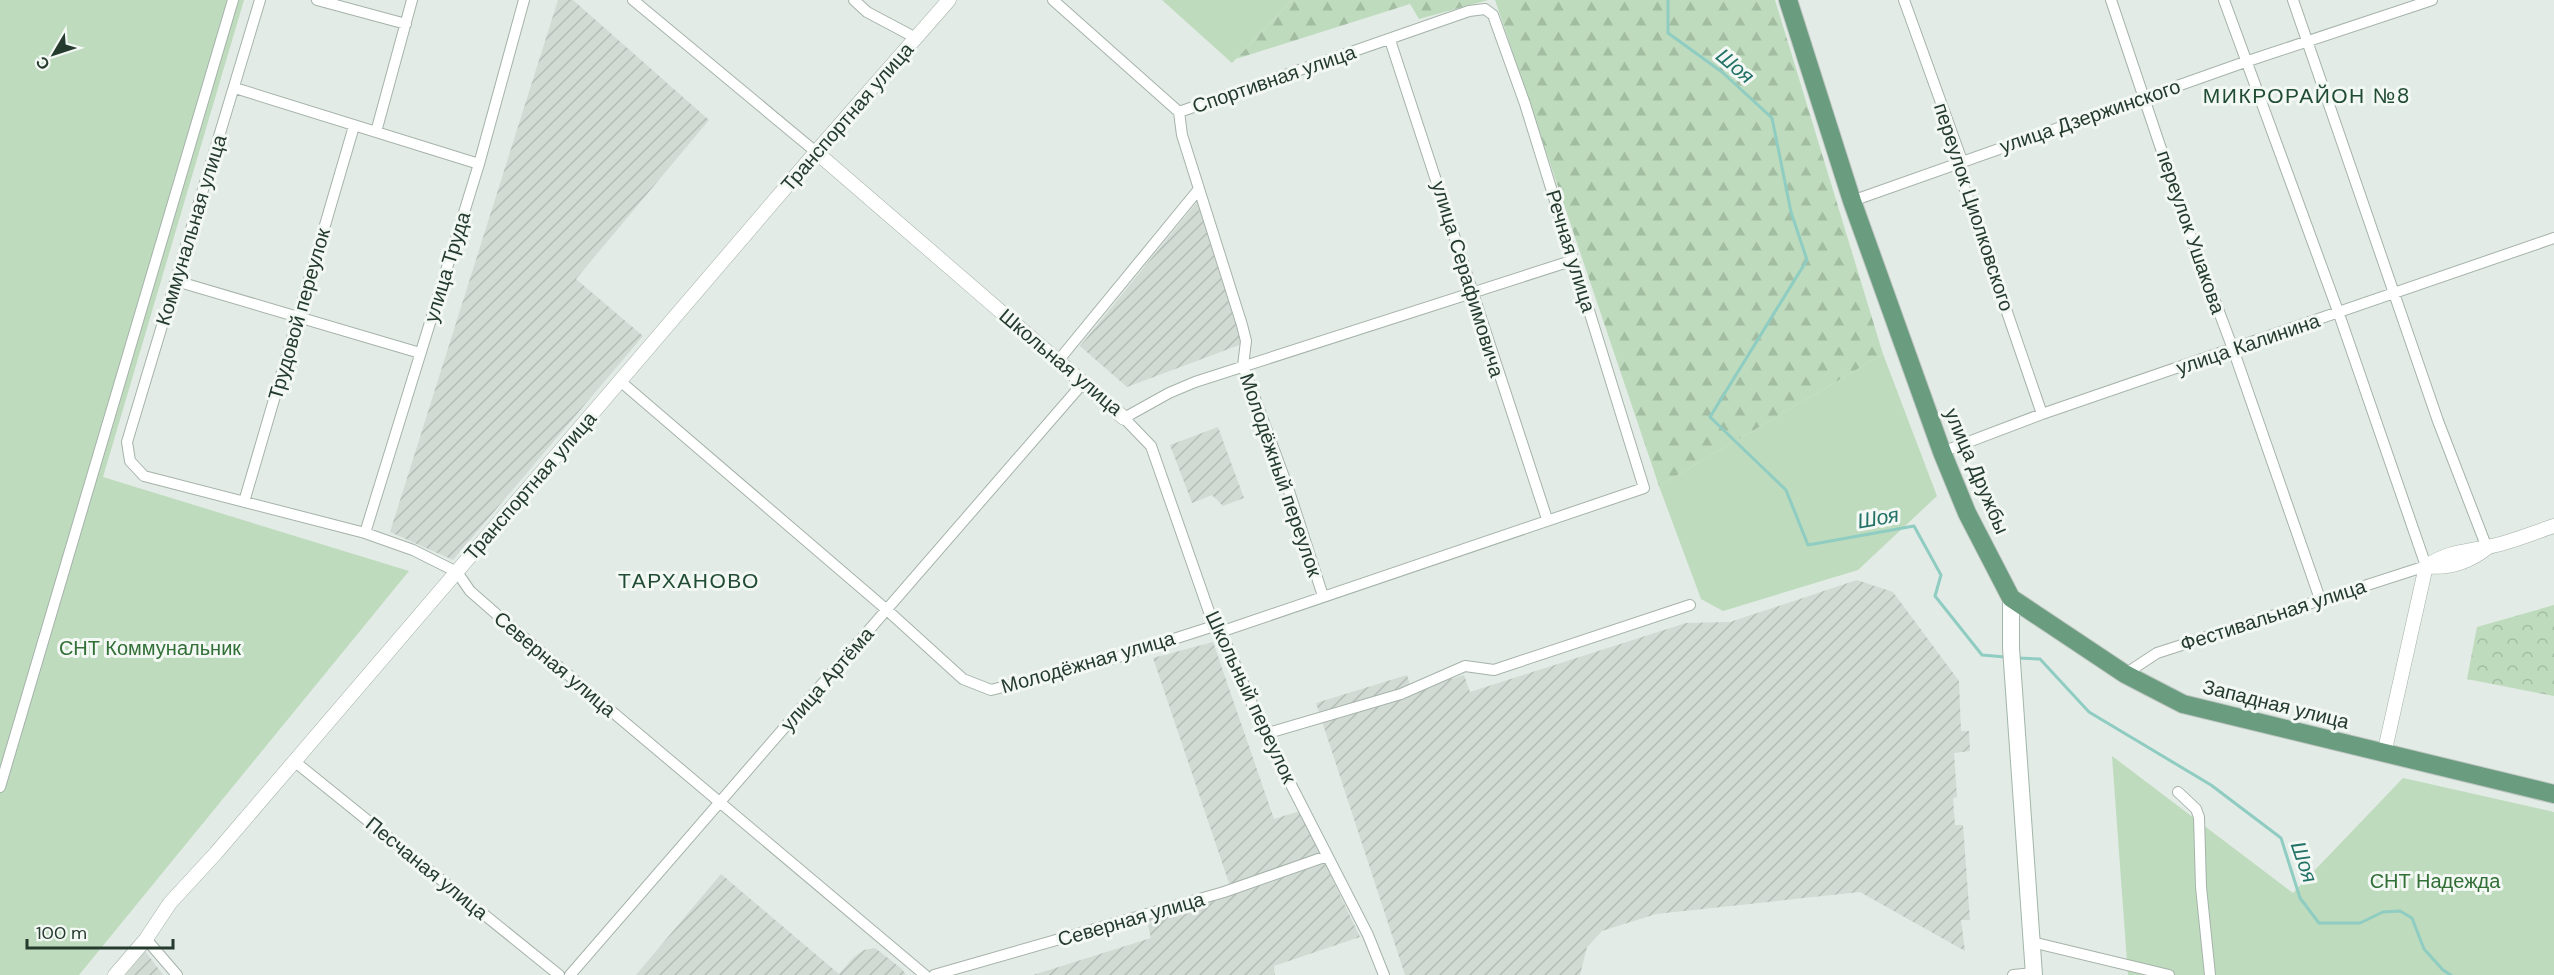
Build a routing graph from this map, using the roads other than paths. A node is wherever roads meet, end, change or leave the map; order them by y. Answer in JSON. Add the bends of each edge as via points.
{"nodes":[{"id":1,"x":233,"y":0,"type":"edge"},
{"id":2,"x":260,"y":0,"type":"edge"},
{"id":3,"x":317,"y":0,"type":"edge"},
{"id":4,"x":412,"y":0,"type":"edge"},
{"id":5,"x":524,"y":0,"type":"edge"},
{"id":6,"x":633,"y":0,"type":"edge"},
{"id":7,"x":854,"y":0,"type":"edge"},
{"id":8,"x":950,"y":0,"type":"edge"},
{"id":9,"x":1053,"y":0,"type":"edge"},
{"id":10,"x":1788,"y":0,"type":"edge"},
{"id":11,"x":1904,"y":0,"type":"edge"},
{"id":12,"x":2111,"y":0,"type":"edge"},
{"id":13,"x":2224,"y":0,"type":"edge"},
{"id":14,"x":2293,"y":0,"type":"edge"},
{"id":15,"x":2432,"y":0,"type":"edge"},
{"id":16,"x":1493,"y":15,"type":"joint"},
{"id":17,"x":405,"y":24,"type":"junction"},
{"id":18,"x":916,"y":38,"type":"junction"},
{"id":19,"x":1390,"y":39,"type":"junction"},
{"id":20,"x":2307,"y":41,"type":"junction"},
{"id":21,"x":2245,"y":62,"type":"junction"},
{"id":22,"x":235,"y":88,"type":"junction"},
{"id":23,"x":2145,"y":98,"type":"junction"},
{"id":24,"x":1179,"y":112,"type":"junction"},
{"id":25,"x":354,"y":126,"type":"junction"},
{"id":26,"x":376,"y":132,"type":"junction"},
{"id":27,"x":816,"y":152,"type":"junction"},
{"id":28,"x":1962,"y":161,"type":"junction"},
{"id":29,"x":479,"y":164,"type":"junction"},
{"id":30,"x":1199,"y":189,"type":"junction"},
{"id":31,"x":1852,"y":201,"type":"junction"},
{"id":32,"x":2554,"y":238,"type":"edge"},
{"id":33,"x":1574,"y":260,"type":"junction"},
{"id":34,"x":176,"y":280,"type":"junction"},
{"id":35,"x":1472,"y":294,"type":"junction"},
{"id":36,"x":2394,"y":294,"type":"junction"},
{"id":37,"x":2339,"y":314,"type":"junction"},
{"id":38,"x":298,"y":317,"type":"junction"},
{"id":39,"x":2233,"y":349,"type":"junction"},
{"id":40,"x":420,"y":353,"type":"junction"},
{"id":41,"x":1058,"y":361,"type":"junction"},
{"id":42,"x":1243,"y":366,"type":"junction"},
{"id":43,"x":620,"y":381,"type":"junction"},
{"id":44,"x":1083,"y":383,"type":"junction"},
{"id":45,"x":2042,"y":414,"type":"junction"},
{"id":46,"x":1124,"y":418,"type":"junction"},
{"id":47,"x":1942,"y":452,"type":"junction"},
{"id":48,"x":130,"y":461,"type":"joint"},
{"id":49,"x":1644,"y":488,"type":"joint"},
{"id":50,"x":244,"y":502,"type":"junction"},
{"id":51,"x":1547,"y":519,"type":"junction"},
{"id":52,"x":2554,"y":526,"type":"edge"},
{"id":53,"x":365,"y":533,"type":"junction"},
{"id":54,"x":2487,"y":548,"type":"junction"},
{"id":55,"x":2426,"y":566,"type":"junction"},
{"id":56,"x":457,"y":572,"type":"junction"},
{"id":57,"x":1323,"y":596,"type":"junction"},
{"id":58,"x":2011,"y":598,"type":"junction"},
{"id":59,"x":2320,"y":599,"type":"junction"},
{"id":60,"x":1690,"y":604,"type":"dead end"},
{"id":61,"x":887,"y":610,"type":"junction"},
{"id":62,"x":1214,"y":626,"type":"junction"},
{"id":63,"x":2126,"y":674,"type":"junction"},
{"id":64,"x":1264,"y":734,"type":"junction"},
{"id":65,"x":2385,"y":754,"type":"junction"},
{"id":66,"x":294,"y":761,"type":"junction"},
{"id":67,"x":0,"y":787,"type":"edge"},
{"id":68,"x":2178,"y":792,"type":"dead end"},
{"id":69,"x":2554,"y":794,"type":"edge"},
{"id":70,"x":719,"y":802,"type":"junction"},
{"id":71,"x":1327,"y":856,"type":"junction"},
{"id":72,"x":146,"y":939,"type":"junction"},
{"id":73,"x":2032,"y":942,"type":"junction"},
{"id":74,"x":2034,"y":974,"type":"edge"},
{"id":75,"x":115,"y":975,"type":"edge"},
{"id":76,"x":177,"y":975,"type":"edge"},
{"id":77,"x":559,"y":975,"type":"edge"},
{"id":78,"x":570,"y":975,"type":"edge"},
{"id":79,"x":925,"y":975,"type":"edge"},
{"id":80,"x":934,"y":975,"type":"edge"},
{"id":81,"x":1384,"y":975,"type":"edge"},
{"id":82,"x":2013,"y":975,"type":"edge"},
{"id":83,"x":2169,"y":975,"type":"edge"},
{"id":84,"x":2210,"y":975,"type":"edge"}],
"edges":[{"from":1,"to":67,"type":"street"},
{"from":2,"to":22,"type":"street","name":"Коммунальная улица"},
{"from":3,"to":17,"type":"street"},
{"from":4,"to":17,"type":"street"},
{"from":5,"to":29,"type":"street","name":"улица Труда"},
{"from":6,"to":27,"type":"street","name":"Школьная улица"},
{"from":7,"to":18,"type":"street","via":[[867,12]]},
{"from":8,"to":18,"type":"street","name":"Транспортная улица"},
{"from":9,"to":24,"type":"street","name":"Спортивная улица"},
{"from":10,"to":31,"type":"main road","name":"улица Дружбы"},
{"from":11,"to":28,"type":"street","name":"переулок Циолковского"},
{"from":12,"to":23,"type":"street","name":"переулок Ушакова"},
{"from":13,"to":21,"type":"street"},
{"from":14,"to":20,"type":"street"},
{"from":15,"to":20,"type":"street","name":"улица Дзержинского"},
{"from":16,"to":19,"type":"street","name":"Спортивная улица","via":[[1485,9],[1469,11]]},
{"from":16,"to":33,"type":"street","name":"Речная улица"},
{"from":17,"to":26,"type":"street"},
{"from":18,"to":27,"type":"street","name":"Транспортная улица"},
{"from":19,"to":24,"type":"street","name":"Спортивная улица"},
{"from":19,"to":35,"type":"street","name":"улица Серафимовича"},
{"from":20,"to":21,"type":"street","name":"улица Дзержинского"},
{"from":20,"to":36,"type":"street"},
{"from":21,"to":23,"type":"street","name":"улица Дзержинского"},
{"from":21,"to":37,"type":"street"},
{"from":22,"to":25,"type":"street"},
{"from":22,"to":34,"type":"street","name":"Коммунальная улица"},
{"from":23,"to":28,"type":"street","name":"улица Дзержинского"},
{"from":23,"to":39,"type":"street","name":"переулок Ушакова"},
{"from":24,"to":30,"type":"street","name":"Молодёжный переулок"},
{"from":25,"to":26,"type":"street"},
{"from":25,"to":38,"type":"street","name":"Трудовой переулок"},
{"from":26,"to":29,"type":"street"},
{"from":27,"to":41,"type":"street","name":"Школьная улица"},
{"from":27,"to":43,"type":"street","name":"Транспортная улица"},
{"from":28,"to":31,"type":"street","name":"улица Дзержинского"},
{"from":28,"to":45,"type":"street","name":"переулок Циолковского","via":[[1961,178]]},
{"from":29,"to":40,"type":"street","name":"улица Труда"},
{"from":30,"to":41,"type":"street"},
{"from":30,"to":42,"type":"street","name":"Молодёжный переулок","via":[[1246,341]]},
{"from":31,"to":47,"type":"main road","name":"улица Дружбы"},
{"from":32,"to":36,"type":"street","name":"улица Калинина"},
{"from":33,"to":35,"type":"street","name":"Школьная улица"},
{"from":33,"to":49,"type":"street","name":"Речная улица"},
{"from":34,"to":38,"type":"street"},
{"from":34,"to":48,"type":"street","name":"Коммунальная улица","via":[[127,442]]},
{"from":35,"to":42,"type":"street","name":"Школьная улица"},
{"from":35,"to":51,"type":"street","name":"улица Серафимовича"},
{"from":36,"to":37,"type":"street","name":"улица Калинина"},
{"from":36,"to":54,"type":"street"},
{"from":37,"to":39,"type":"street","name":"улица Калинина"},
{"from":37,"to":55,"type":"street"},
{"from":38,"to":40,"type":"street"},
{"from":38,"to":50,"type":"street","name":"Трудовой переулок"},
{"from":39,"to":45,"type":"street","name":"улица Калинина"},
{"from":39,"to":59,"type":"street","name":"переулок Ушакова"},
{"from":40,"to":53,"type":"street","name":"улица Труда"},
{"from":41,"to":44,"type":"street","name":"Школьная улица"},
{"from":42,"to":46,"type":"street","name":"Школьная улица","via":[[1169,393]]},
{"from":42,"to":57,"type":"street","name":"Молодёжный переулок"},
{"from":43,"to":56,"type":"street","name":"Транспортная улица"},
{"from":43,"to":61,"type":"street","name":"Молодёжная улица"},
{"from":44,"to":46,"type":"street","name":"Школьная улица"},
{"from":44,"to":61,"type":"street","name":"улица Артёма"},
{"from":45,"to":47,"type":"street","name":"улица Калинина"},
{"from":46,"to":62,"type":"street","name":"Школьный переулок","via":[[1151,446]]},
{"from":47,"to":58,"type":"main road","name":"улица Дружбы","via":[[1972,523]]},
{"from":48,"to":50,"type":"street","name":"Северная улица","via":[[144,476]]},
{"from":49,"to":51,"type":"street","name":"Молодёжная улица"},
{"from":50,"to":53,"type":"street","name":"Северная улица"},
{"from":51,"to":57,"type":"street","name":"Молодёжная улица"},
{"from":52,"to":54,"type":"street","name":"Фестивальная улица"},
{"from":53,"to":56,"type":"street","name":"Северная улица","via":[[413,550]]},
{"from":54,"to":55,"type":"street","name":"Фестивальная улица","via":[[2475,558],[2442,568]]},
{"from":55,"to":59,"type":"street","name":"Фестивальная улица"},
{"from":55,"to":65,"type":"street"},
{"from":56,"to":66,"type":"street","name":"Транспортная улица"},
{"from":56,"to":70,"type":"street","name":"Северная улица","via":[[470,591],[502,620]]},
{"from":57,"to":62,"type":"street","name":"Молодёжная улица","via":[[1226,630]]},
{"from":58,"to":63,"type":"main road","name":"Западная улица"},
{"from":58,"to":73,"type":"main road","name":"улица Дружбы","via":[[2011,648]]},
{"from":59,"to":63,"type":"street","name":"Фестивальная улица","via":[[2157,653]]},
{"from":60,"to":64,"type":"street","via":[[1494,670],[1465,666],[1401,694]]},
{"from":61,"to":62,"type":"street","name":"Молодёжная улица","via":[[963,679],[991,690],[1118,657]]},
{"from":61,"to":70,"type":"street","name":"улица Артёма"},
{"from":62,"to":64,"type":"street","name":"Школьный переулок","via":[[1227,645]]},
{"from":63,"to":65,"type":"main road","name":"Западная улица","via":[[2165,696],[2210,712]]},
{"from":64,"to":71,"type":"street","name":"Школьный переулок"},
{"from":65,"to":69,"type":"main road","name":"Западная улица"},
{"from":66,"to":72,"type":"street","name":"Транспортная улица","via":[[170,903]]},
{"from":66,"to":77,"type":"street","name":"Песчаная улица"},
{"from":68,"to":84,"type":"street","via":[[2199,817]]},
{"from":70,"to":78,"type":"street","name":"улица Артёма"},
{"from":70,"to":79,"type":"street","name":"Северная улица"},
{"from":71,"to":80,"type":"street","name":"Северная улица","via":[[1224,892]]},
{"from":71,"to":81,"type":"street","name":"Школьный переулок"},
{"from":72,"to":75,"type":"street","name":"Транспортная улица"},
{"from":72,"to":76,"type":"street"},
{"from":73,"to":74,"type":"main road","name":"улица Дружбы"},
{"from":73,"to":83,"type":"street"},
{"from":74,"to":82,"type":"street"}]}
